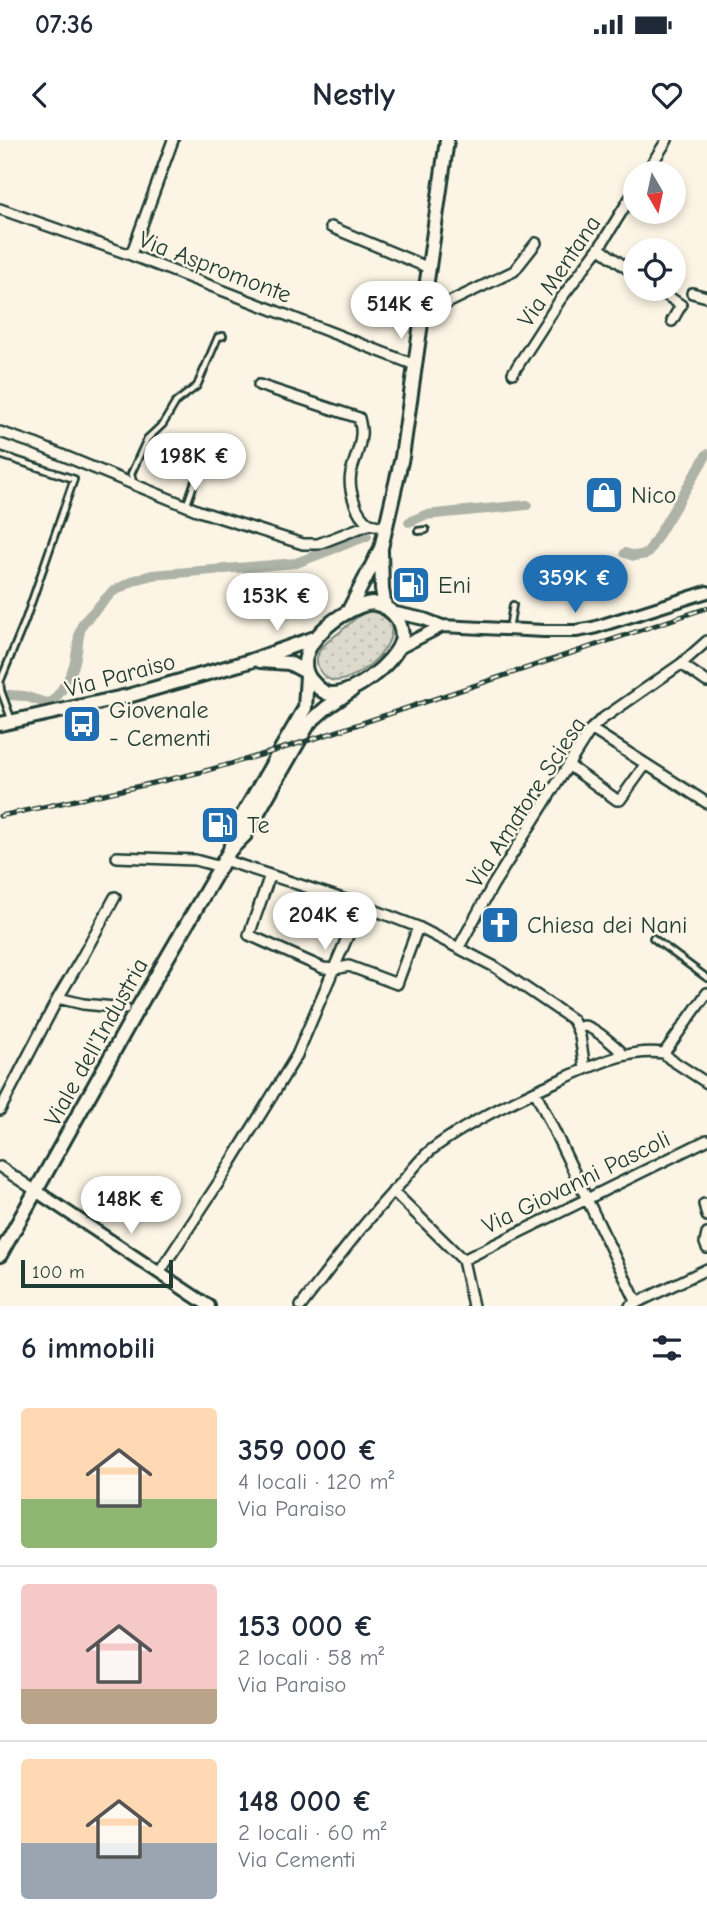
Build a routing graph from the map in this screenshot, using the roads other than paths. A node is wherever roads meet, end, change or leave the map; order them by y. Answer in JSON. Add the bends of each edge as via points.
{"nodes":[{"id":1,"x":173,"y":140,"type":"edge"},
{"id":2,"x":447,"y":140,"type":"edge"},
{"id":3,"x":667,"y":140,"type":"edge"},
{"id":4,"x":654,"y":161,"type":"edge"},
{"id":5,"x":0,"y":209,"type":"edge"},
{"id":6,"x":623,"y":209,"type":"edge"},
{"id":7,"x":331,"y":227,"type":"dead end"},
{"id":8,"x":536,"y":243,"type":"dead end"},
{"id":9,"x":599,"y":248,"type":"junction"},
{"id":10,"x":131,"y":255,"type":"junction"},
{"id":11,"x":623,"y":265,"type":"edge"},
{"id":12,"x":429,"y":268,"type":"junction"},
{"id":13,"x":692,"y":293,"type":"dead end"},
{"id":14,"x":707,"y":298,"type":"edge"},
{"id":15,"x":675,"y":301,"type":"edge"},
{"id":16,"x":422,"y":314,"type":"junction"},
{"id":17,"x":672,"y":321,"type":"dead end"},
{"id":18,"x":223,"y":336,"type":"dead end"},
{"id":19,"x":415,"y":365,"type":"junction"},
{"id":20,"x":513,"y":373,"type":"dead end"},
{"id":21,"x":259,"y":385,"type":"dead end"},
{"id":22,"x":0,"y":432,"type":"edge"},
{"id":23,"x":207,"y":447,"type":"dead end"},
{"id":24,"x":0,"y":456,"type":"edge"},
{"id":25,"x":134,"y":483,"type":"junction"},
{"id":26,"x":187,"y":505,"type":"junction"},
{"id":27,"x":370,"y":524,"type":"junction"},
{"id":28,"x":387,"y":528,"type":"junction"},
{"id":29,"x":426,"y":530,"type":"dead end"},
{"id":30,"x":418,"y":531,"type":"dead end"},
{"id":31,"x":381,"y":548,"type":"junction"},
{"id":32,"x":707,"y":592,"type":"edge"},
{"id":33,"x":513,"y":605,"type":"dead end"},
{"id":34,"x":388,"y":609,"type":"junction"},
{"id":35,"x":348,"y":612,"type":"junction"},
{"id":36,"x":442,"y":626,"type":"junction"},
{"id":37,"x":509,"y":630,"type":"junction"},
{"id":38,"x":315,"y":638,"type":"junction"},
{"id":39,"x":707,"y":641,"type":"edge"},
{"id":40,"x":399,"y":648,"type":"junction"},
{"id":41,"x":250,"y":661,"type":"junction"},
{"id":42,"x":681,"y":664,"type":"junction"},
{"id":43,"x":307,"y":673,"type":"junction"},
{"id":44,"x":707,"y":682,"type":"edge"},
{"id":45,"x":0,"y":686,"type":"edge"},
{"id":46,"x":352,"y":690,"type":"junction"},
{"id":47,"x":6,"y":723,"type":"edge"},
{"id":48,"x":592,"y":729,"type":"junction"},
{"id":49,"x":646,"y":764,"type":"junction"},
{"id":50,"x":568,"y":765,"type":"junction"},
{"id":51,"x":707,"y":803,"type":"edge"},
{"id":52,"x":117,"y":857,"type":"dead end"},
{"id":53,"x":225,"y":859,"type":"junction"},
{"id":54,"x":270,"y":875,"type":"junction"},
{"id":55,"x":114,"y":897,"type":"dead end"},
{"id":56,"x":361,"y":905,"type":"junction"},
{"id":57,"x":418,"y":927,"type":"junction"},
{"id":58,"x":653,"y":938,"type":"dead end"},
{"id":59,"x":459,"y":947,"type":"junction"},
{"id":60,"x":335,"y":969,"type":"junction"},
{"id":61,"x":707,"y":978,"type":"edge"},
{"id":62,"x":707,"y":993,"type":"edge"},
{"id":63,"x":58,"y":998,"type":"junction"},
{"id":64,"x":125,"y":1008,"type":"dead end"},
{"id":65,"x":578,"y":1029,"type":"junction"},
{"id":66,"x":664,"y":1053,"type":"junction"},
{"id":67,"x":624,"y":1055,"type":"junction"},
{"id":68,"x":585,"y":1069,"type":"junction"},
{"id":69,"x":707,"y":1083,"type":"edge"},
{"id":70,"x":535,"y":1091,"type":"junction"},
{"id":71,"x":0,"y":1110,"type":"edge"},
{"id":72,"x":707,"y":1140,"type":"edge"},
{"id":73,"x":0,"y":1167,"type":"edge"},
{"id":74,"x":36,"y":1191,"type":"junction"},
{"id":75,"x":393,"y":1191,"type":"junction"},
{"id":76,"x":586,"y":1199,"type":"junction"},
{"id":77,"x":704,"y":1204,"type":"dead end"},
{"id":78,"x":707,"y":1216,"type":"edge"},
{"id":79,"x":707,"y":1234,"type":"edge"},
{"id":80,"x":707,"y":1248,"type":"edge"},
{"id":81,"x":0,"y":1255,"type":"edge"},
{"id":82,"x":463,"y":1260,"type":"junction"},
{"id":83,"x":707,"y":1269,"type":"edge"},
{"id":84,"x":159,"y":1273,"type":"junction"},
{"id":85,"x":634,"y":1304,"type":"edge"},
{"id":86,"x":209,"y":1306,"type":"edge"},
{"id":87,"x":301,"y":1306,"type":"edge"},
{"id":88,"x":473,"y":1306,"type":"edge"}],
"edges":[{"from":1,"to":10,"type":"street"},
{"from":2,"to":12,"type":"main road"},
{"from":3,"to":4,"type":"street"},
{"from":5,"to":10,"type":"street","name":"Via Aspromonte"},
{"from":6,"to":9,"type":"street","name":"Via Mentana"},
{"from":7,"to":12,"type":"street"},
{"from":8,"to":16,"type":"street","via":[[514,271]]},
{"from":9,"to":11,"type":"street"},
{"from":9,"to":20,"type":"street","name":"Via Mentana"},
{"from":10,"to":19,"type":"street","name":"Via Aspromonte"},
{"from":12,"to":16,"type":"main road"},
{"from":13,"to":14,"type":"street"},
{"from":15,"to":17,"type":"street","via":[[681,305]]},
{"from":16,"to":19,"type":"main road"},
{"from":18,"to":25,"type":"lane","via":[[218,337],[197,386],[176,402],[147,439],[131,474]]},
{"from":19,"to":28,"type":"main road"},
{"from":21,"to":27,"type":"street","via":[[359,418],[361,438],[350,488],[358,512]]},
{"from":22,"to":25,"type":"street"},
{"from":23,"to":26,"type":"lane"},
{"from":24,"to":45,"type":"lane","via":[[74,479]]},
{"from":25,"to":26,"type":"street"},
{"from":26,"to":27,"type":"street","via":[[303,544],[318,544]]},
{"from":27,"to":28,"type":"street"},
{"from":28,"to":31,"type":"main road"},
{"from":29,"to":30,"type":"lane"},
{"from":31,"to":34,"type":"main road","via":[[382,589]]},
{"from":31,"to":35,"type":"main road"},
{"from":32,"to":37,"type":"street","via":[[593,628]]},
{"from":33,"to":37,"type":"lane"},
{"from":34,"to":35,"type":"main road","via":[[372,603]]},
{"from":34,"to":36,"type":"street"},
{"from":34,"to":40,"type":"main road","via":[[401,628]]},
{"from":35,"to":38,"type":"main road"},
{"from":36,"to":37,"type":"street"},
{"from":36,"to":40,"type":"street"},
{"from":38,"to":41,"type":"main road","name":"Via Paraiso"},
{"from":38,"to":43,"type":"main road","via":[[305,656]]},
{"from":39,"to":42,"type":"street","name":"Via Amatore Sciesa"},
{"from":40,"to":46,"type":"main road"},
{"from":41,"to":43,"type":"main road","name":"Via Paraiso","via":[[281,662]]},
{"from":41,"to":47,"type":"main road","name":"Via Paraiso","via":[[128,696]]},
{"from":42,"to":44,"type":"street"},
{"from":42,"to":48,"type":"street","name":"Via Amatore Sciesa"},
{"from":43,"to":46,"type":"main road","via":[[324,692],[336,695]]},
{"from":43,"to":53,"type":"main road","name":"Viale dell'Industria","via":[[305,708],[234,830]]},
{"from":45,"to":47,"type":"lane"},
{"from":46,"to":53,"type":"main road","name":"Viale dell'Industria","via":[[309,723],[245,835]]},
{"from":48,"to":49,"type":"street"},
{"from":48,"to":50,"type":"street","name":"Via Amatore Sciesa"},
{"from":49,"to":50,"type":"street","via":[[620,800]]},
{"from":49,"to":51,"type":"street"},
{"from":50,"to":59,"type":"street","name":"Via Amatore Sciesa"},
{"from":52,"to":53,"type":"street"},
{"from":53,"to":54,"type":"street"},
{"from":53,"to":74,"type":"main road","name":"Viale dell'Industria"},
{"from":54,"to":56,"type":"street"},
{"from":54,"to":60,"type":"street","via":[[249,935]]},
{"from":55,"to":63,"type":"street"},
{"from":56,"to":57,"type":"street"},
{"from":56,"to":60,"type":"street"},
{"from":57,"to":59,"type":"street"},
{"from":57,"to":60,"type":"street","via":[[397,984],[349,966]]},
{"from":58,"to":61,"type":"lane"},
{"from":59,"to":65,"type":"street","via":[[567,1014]]},
{"from":60,"to":84,"type":"street","via":[[271,1100]]},
{"from":62,"to":66,"type":"street"},
{"from":63,"to":64,"type":"street"},
{"from":63,"to":71,"type":"street"},
{"from":65,"to":67,"type":"street","via":[[588,1027]]},
{"from":65,"to":68,"type":"street"},
{"from":66,"to":67,"type":"street"},
{"from":66,"to":69,"type":"street"},
{"from":67,"to":68,"type":"street"},
{"from":68,"to":70,"type":"street"},
{"from":70,"to":75,"type":"street","via":[[429,1152]]},
{"from":70,"to":76,"type":"street"},
{"from":72,"to":76,"type":"street","name":"Via Giovanni Pascoli"},
{"from":73,"to":74,"type":"street"},
{"from":74,"to":81,"type":"main road","name":"Viale dell'Industria"},
{"from":74,"to":84,"type":"street"},
{"from":75,"to":82,"type":"street"},
{"from":75,"to":87,"type":"street"},
{"from":76,"to":82,"type":"street","name":"Via Giovanni Pascoli"},
{"from":76,"to":85,"type":"street"},
{"from":77,"to":78,"type":"street"},
{"from":79,"to":80,"type":"street"},
{"from":82,"to":88,"type":"street"},
{"from":83,"to":85,"type":"street"},
{"from":84,"to":86,"type":"street"}]}
